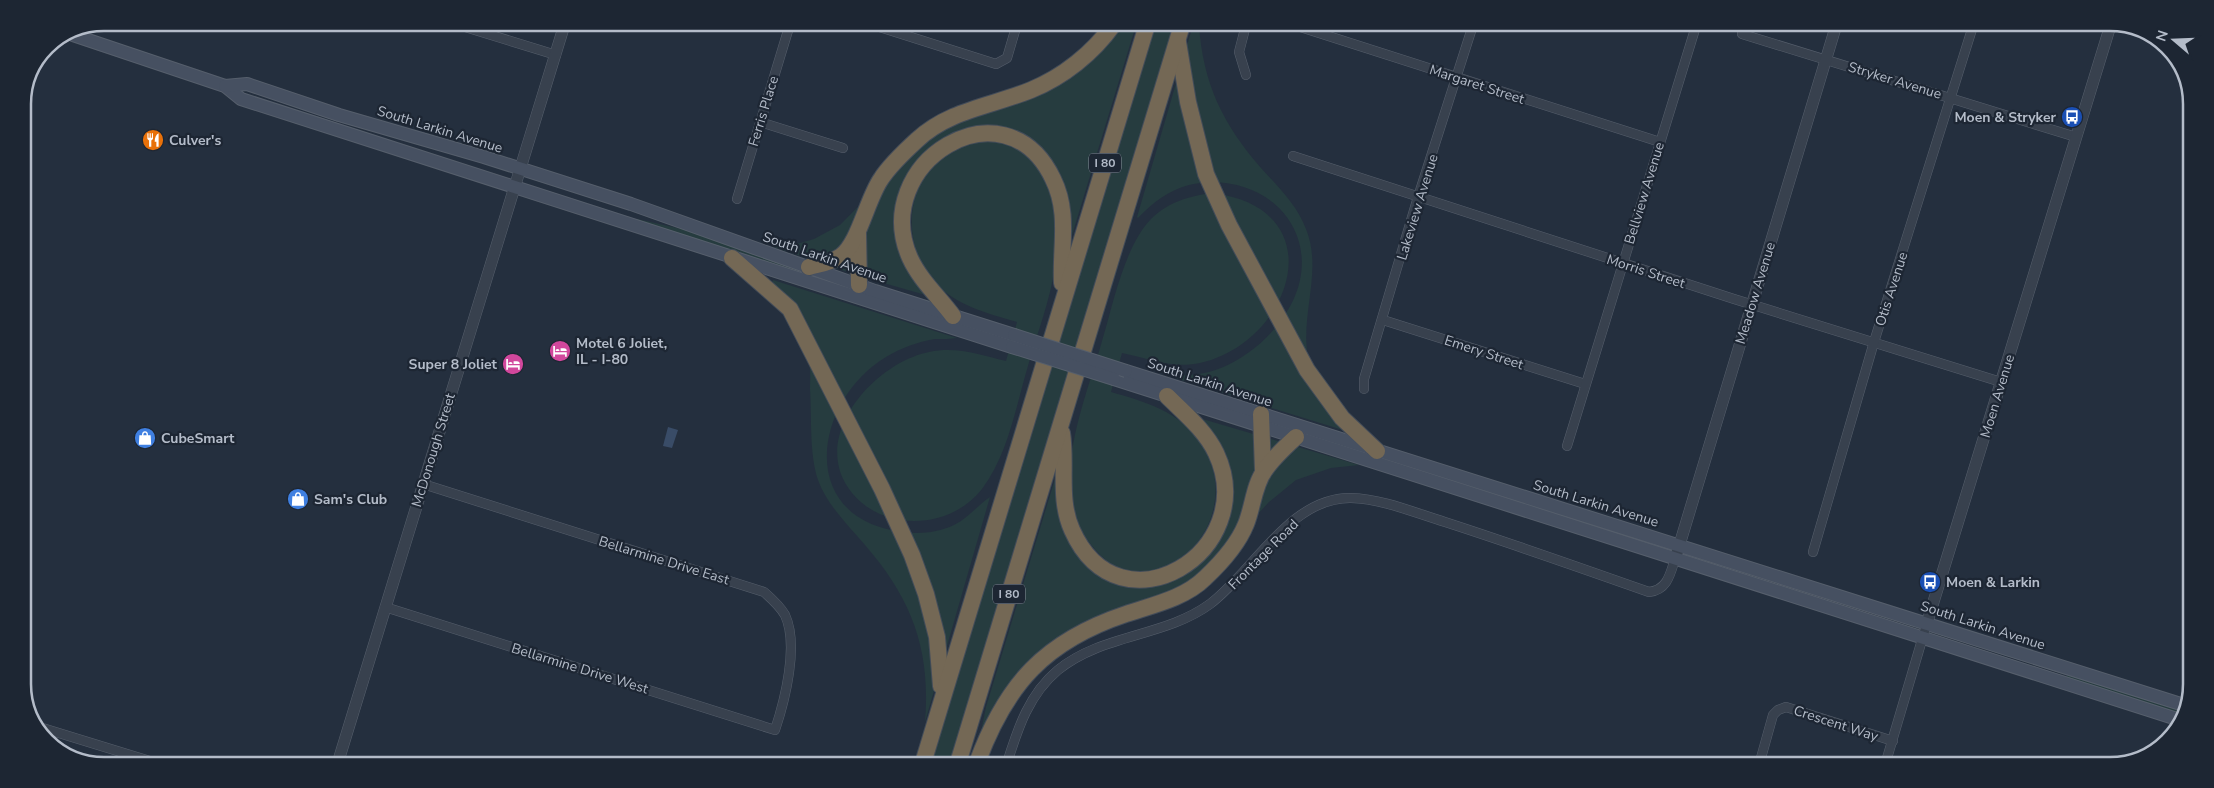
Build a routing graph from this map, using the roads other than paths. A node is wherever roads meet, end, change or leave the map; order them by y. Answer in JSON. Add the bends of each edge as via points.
{"nodes":[{"id":1,"x":478,"y":31,"type":"edge"},
{"id":2,"x":564,"y":31,"type":"edge"},
{"id":3,"x":788,"y":31,"type":"edge"},
{"id":4,"x":892,"y":31,"type":"edge"},
{"id":5,"x":1015,"y":31,"type":"edge"},
{"id":6,"x":1107,"y":31,"type":"edge"},
{"id":7,"x":1144,"y":31,"type":"edge"},
{"id":8,"x":1244,"y":31,"type":"edge"},
{"id":9,"x":1312,"y":31,"type":"edge"},
{"id":10,"x":1471,"y":31,"type":"edge"},
{"id":11,"x":1694,"y":31,"type":"edge"},
{"id":12,"x":1834,"y":31,"type":"edge"},
{"id":13,"x":1972,"y":31,"type":"edge"},
{"id":14,"x":2109,"y":31,"type":"edge"},
{"id":15,"x":1180,"y":33,"type":"edge"},
{"id":16,"x":1742,"y":34,"type":"dead end"},
{"id":17,"x":78,"y":37,"type":"edge"},
{"id":18,"x":556,"y":55,"type":"junction"},
{"id":19,"x":1826,"y":59,"type":"junction"},
{"id":20,"x":1246,"y":75,"type":"dead end"},
{"id":21,"x":1457,"y":78,"type":"junction"},
{"id":22,"x":226,"y":86,"type":"junction"},
{"id":23,"x":1952,"y":98,"type":"junction"},
{"id":24,"x":760,"y":122,"type":"junction"},
{"id":25,"x":2076,"y":137,"type":"junction"},
{"id":26,"x":1660,"y":142,"type":"junction"},
{"id":27,"x":843,"y":148,"type":"dead end"},
{"id":28,"x":1293,"y":156,"type":"dead end"},
{"id":29,"x":520,"y":169,"type":"junction"},
{"id":30,"x":514,"y":188,"type":"junction"},
{"id":31,"x":1418,"y":197,"type":"junction"},
{"id":32,"x":737,"y":199,"type":"dead end"},
{"id":33,"x":858,"y":230,"type":"junction"},
{"id":34,"x":732,"y":258,"type":"junction"},
{"id":35,"x":1623,"y":263,"type":"junction"},
{"id":36,"x":809,"y":267,"type":"junction"},
{"id":37,"x":859,"y":285,"type":"junction"},
{"id":38,"x":1063,"y":301,"type":"junction"},
{"id":39,"x":1752,"y":305,"type":"junction"},
{"id":40,"x":953,"y":316,"type":"junction"},
{"id":41,"x":1383,"y":320,"type":"junction"},
{"id":42,"x":1013,"y":341,"type":"junction"},
{"id":43,"x":1874,"y":342,"type":"junction"},
{"id":44,"x":2001,"y":382,"type":"junction"},
{"id":45,"x":1585,"y":384,"type":"junction"},
{"id":46,"x":1364,"y":389,"type":"dead end"},
{"id":47,"x":1167,"y":396,"type":"junction"},
{"id":48,"x":1261,"y":420,"type":"junction"},
{"id":49,"x":1061,"y":425,"type":"junction"},
{"id":50,"x":1296,"y":437,"type":"junction"},
{"id":51,"x":1567,"y":446,"type":"dead end"},
{"id":52,"x":1377,"y":451,"type":"junction"},
{"id":53,"x":1263,"y":471,"type":"junction"},
{"id":54,"x":423,"y":484,"type":"junction"},
{"id":55,"x":1679,"y":545,"type":"junction"},
{"id":56,"x":1813,"y":552,"type":"dead end"},
{"id":57,"x":1675,"y":559,"type":"junction"},
{"id":58,"x":385,"y":607,"type":"junction"},
{"id":59,"x":1927,"y":623,"type":"junction"},
{"id":60,"x":1922,"y":638,"type":"junction"},
{"id":61,"x":2180,"y":704,"type":"edge"},
{"id":62,"x":938,"y":713,"type":"junction"},
{"id":63,"x":2174,"y":718,"type":"edge"},
{"id":64,"x":47,"y":729,"type":"edge"},
{"id":65,"x":775,"y":730,"type":"joint"},
{"id":66,"x":1892,"y":741,"type":"junction"},
{"id":67,"x":137,"y":757,"type":"edge"},
{"id":68,"x":340,"y":757,"type":"edge"},
{"id":69,"x":925,"y":757,"type":"edge"},
{"id":70,"x":960,"y":757,"type":"edge"},
{"id":71,"x":979,"y":757,"type":"edge"},
{"id":72,"x":1009,"y":757,"type":"edge"},
{"id":73,"x":1761,"y":757,"type":"edge"},
{"id":74,"x":1888,"y":757,"type":"edge"}],
"edges":[{"from":1,"to":18,"type":"street"},
{"from":2,"to":18,"type":"street","name":"McDonough Street"},
{"from":3,"to":24,"type":"street","name":"Ferris Place"},
{"from":4,"to":5,"type":"street","via":[[996,64],[1004,61]]},
{"from":6,"to":33,"type":"highway","via":[[1084,56],[1048,81],[1032,90],[962,112],[918,139],[881,178],[868,201]]},
{"from":7,"to":38,"type":"highway","number":"I 80"},
{"from":8,"to":20,"type":"street","via":[[1239,52]]},
{"from":9,"to":21,"type":"street","name":"Margaret Street"},
{"from":10,"to":21,"type":"street","name":"Lakeview Avenue"},
{"from":11,"to":26,"type":"street","name":"Bellview Avenue"},
{"from":12,"to":19,"type":"street","name":"Meadow Avenue"},
{"from":13,"to":23,"type":"street","name":"Otis Avenue"},
{"from":14,"to":25,"type":"street","name":"Moen Avenue"},
{"from":15,"to":49,"type":"highway","number":"I 80"},
{"from":15,"to":52,"type":"highway","via":[[1188,102],[1206,174],[1229,225],[1307,370],[1342,418]]},
{"from":16,"to":19,"type":"street","name":"Stryker Avenue"},
{"from":17,"to":22,"type":"main road","name":"South Larkin Avenue"},
{"from":18,"to":29,"type":"street","name":"McDonough Street"},
{"from":19,"to":23,"type":"street","name":"Stryker Avenue"},
{"from":19,"to":39,"type":"street","name":"Meadow Avenue"},
{"from":21,"to":26,"type":"street","name":"Margaret Street"},
{"from":21,"to":31,"type":"street","name":"Lakeview Avenue"},
{"from":22,"to":29,"type":"main road","name":"South Larkin Avenue","via":[[246,84]]},
{"from":22,"to":30,"type":"main road","name":"South Larkin Avenue","via":[[241,99]]},
{"from":23,"to":25,"type":"street","name":"Stryker Avenue"},
{"from":23,"to":43,"type":"street","name":"Otis Avenue"},
{"from":24,"to":27,"type":"street"},
{"from":24,"to":32,"type":"street","name":"Ferris Place"},
{"from":25,"to":44,"type":"street","name":"Moen Avenue"},
{"from":26,"to":35,"type":"street","name":"Bellview Avenue"},
{"from":28,"to":31,"type":"street","name":"Morris Street"},
{"from":29,"to":30,"type":"street","name":"McDonough Street"},
{"from":29,"to":36,"type":"main road","name":"South Larkin Avenue","via":[[631,204]]},
{"from":30,"to":34,"type":"main road","name":"South Larkin Avenue"},
{"from":30,"to":54,"type":"street","name":"McDonough Street"},
{"from":31,"to":35,"type":"street","name":"Morris Street"},
{"from":31,"to":41,"type":"street","name":"Lakeview Avenue"},
{"from":33,"to":36,"type":"highway","via":[[841,256]]},
{"from":33,"to":37,"type":"highway"},
{"from":34,"to":42,"type":"main road","name":"South Larkin Avenue"},
{"from":34,"to":62,"type":"highway","via":[[790,309],[893,511],[919,573],[937,637],[942,679]]},
{"from":35,"to":39,"type":"street","name":"Morris Street"},
{"from":35,"to":45,"type":"street","name":"Bellview Avenue"},
{"from":36,"to":37,"type":"main road","name":"South Larkin Avenue"},
{"from":37,"to":40,"type":"main road","name":"South Larkin Avenue"},
{"from":38,"to":40,"type":"highway","via":[[1063,211],[1054,180],[1046,166],[1024,145],[1002,136],[979,134],[956,139],[934,154],[916,175],[904,208],[903,224],[910,258],[918,273]]},
{"from":38,"to":62,"type":"highway","number":"I 80"},
{"from":39,"to":43,"type":"street","name":"Morris Street"},
{"from":39,"to":55,"type":"street","name":"Meadow Avenue"},
{"from":40,"to":42,"type":"main road","name":"South Larkin Avenue"},
{"from":41,"to":45,"type":"street","name":"Emery Street"},
{"from":41,"to":46,"type":"street","name":"Lakeview Avenue","via":[[1364,379]]},
{"from":42,"to":47,"type":"main road","name":"South Larkin Avenue","bridge":true},
{"from":42,"to":48,"type":"main road","name":"South Larkin Avenue","bridge":true,"via":[[1126,371]]},
{"from":43,"to":44,"type":"street","name":"Morris Street"},
{"from":43,"to":56,"type":"street","name":"Otis Avenue"},
{"from":44,"to":59,"type":"street","name":"Moen Avenue"},
{"from":45,"to":51,"type":"street","name":"Bellview Avenue"},
{"from":47,"to":48,"type":"main road","name":"South Larkin Avenue"},
{"from":47,"to":49,"type":"highway","via":[[1195,424],[1216,453],[1225,485],[1224,504],[1214,535],[1194,561],[1157,579],[1134,580],[1112,573],[1091,558],[1077,540],[1064,501]]},
{"from":48,"to":50,"type":"main road","name":"South Larkin Avenue"},
{"from":48,"to":52,"type":"main road","name":"South Larkin Avenue"},
{"from":48,"to":53,"type":"highway"},
{"from":49,"to":70,"type":"highway","number":"I 80"},
{"from":50,"to":53,"type":"highway"},
{"from":50,"to":57,"type":"main road","name":"South Larkin Avenue"},
{"from":52,"to":55,"type":"main road","name":"South Larkin Avenue"},
{"from":53,"to":71,"type":"highway","via":[[1246,525],[1233,546],[1204,579],[1178,596],[1099,623],[1050,652],[1006,700]]},
{"from":54,"to":58,"type":"street","name":"McDonough Street"},
{"from":54,"to":65,"type":"street","name":"Bellarmine Drive East","via":[[764,592],[785,616],[790,636],[787,686]]},
{"from":55,"to":57,"type":"street","name":"Meadow Avenue"},
{"from":55,"to":59,"type":"main road","name":"South Larkin Avenue"},
{"from":57,"to":60,"type":"main road","name":"South Larkin Avenue"},
{"from":57,"to":72,"type":"street","name":"Frontage Road","via":[[1664,587],[1658,592],[1649,592],[1393,506],[1361,499],[1329,501],[1305,512],[1290,524],[1223,594],[1198,611],[1096,648],[1058,670],[1030,703]]},
{"from":58,"to":65,"type":"street","name":"Bellarmine Drive West"},
{"from":58,"to":68,"type":"street","name":"McDonough Street"},
{"from":59,"to":60,"type":"street","name":"Moen Avenue"},
{"from":59,"to":61,"type":"main road","name":"South Larkin Avenue"},
{"from":60,"to":63,"type":"main road","name":"South Larkin Avenue"},
{"from":60,"to":66,"type":"street","name":"Moen Avenue"},
{"from":62,"to":69,"type":"highway","number":"I 80"},
{"from":64,"to":67,"type":"street"},
{"from":66,"to":73,"type":"street","name":"Crescent Way","via":[[1786,707],[1773,715]]},
{"from":66,"to":74,"type":"street","name":"Moen Avenue"}]}
